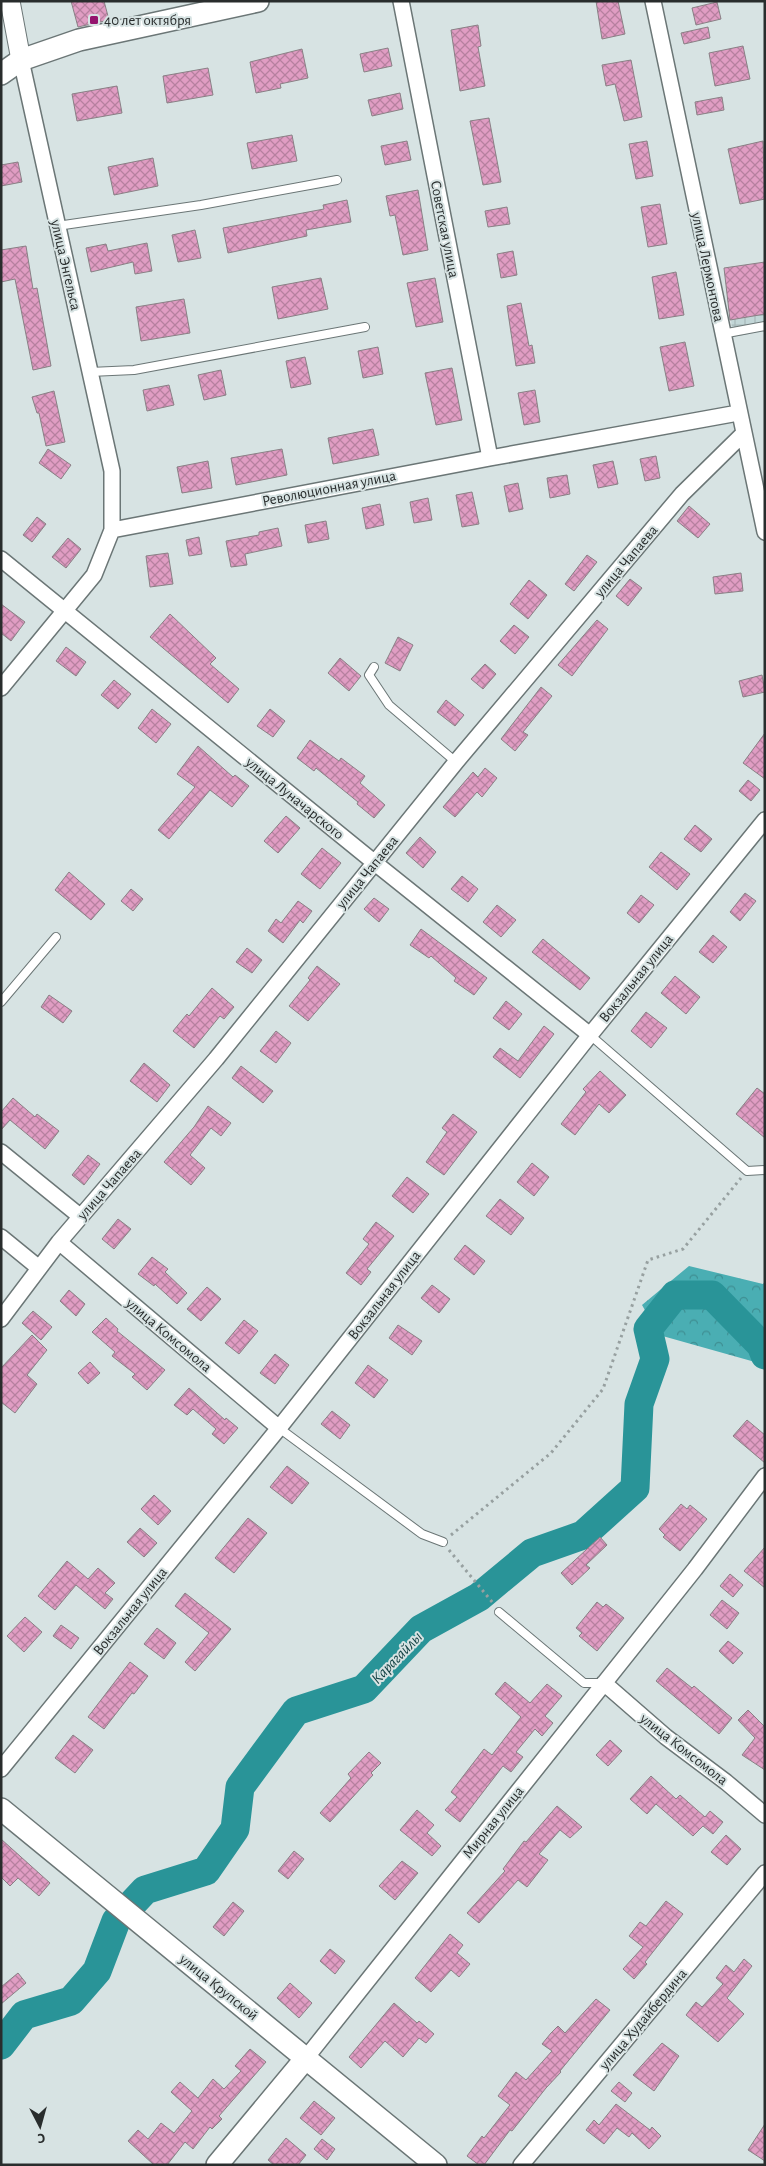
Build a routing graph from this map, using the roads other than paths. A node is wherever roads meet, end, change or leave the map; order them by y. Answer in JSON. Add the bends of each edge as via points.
{"nodes":[{"id":1,"x":10,"y":1,"type":"edge"},
{"id":2,"x":400,"y":1,"type":"edge"},
{"id":3,"x":653,"y":1,"type":"edge"},
{"id":4,"x":245,"y":3,"type":"edge"},
{"id":5,"x":21,"y":60,"type":"junction"},
{"id":6,"x":1,"y":74,"type":"edge"},
{"id":7,"x":337,"y":180,"type":"dead end"},
{"id":8,"x":57,"y":226,"type":"junction"},
{"id":9,"x":765,"y":326,"type":"edge"},
{"id":10,"x":365,"y":327,"type":"dead end"},
{"id":11,"x":722,"y":334,"type":"junction"},
{"id":12,"x":90,"y":372,"type":"junction"},
{"id":13,"x":738,"y":413,"type":"junction"},
{"id":14,"x":743,"y":434,"type":"junction"},
{"id":15,"x":490,"y":458,"type":"junction"},
{"id":16,"x":112,"y":530,"type":"junction"},
{"id":17,"x":765,"y":532,"type":"edge"},
{"id":18,"x":1,"y":558,"type":"edge"},
{"id":19,"x":66,"y":610,"type":"junction"},
{"id":20,"x":374,"y":667,"type":"dead end"},
{"id":21,"x":1,"y":688,"type":"edge"},
{"id":22,"x":456,"y":762,"type":"junction"},
{"id":23,"x":765,"y":820,"type":"edge"},
{"id":24,"x":375,"y":863,"type":"junction"},
{"id":25,"x":56,"y":937,"type":"dead end"},
{"id":26,"x":1,"y":1002,"type":"edge"},
{"id":27,"x":590,"y":1035,"type":"junction"},
{"id":28,"x":1,"y":1152,"type":"edge"},
{"id":29,"x":765,"y":1170,"type":"edge"},
{"id":30,"x":80,"y":1217,"type":"junction"},
{"id":31,"x":1,"y":1237,"type":"edge"},
{"id":32,"x":60,"y":1242,"type":"junction"},
{"id":33,"x":39,"y":1268,"type":"junction"},
{"id":34,"x":1,"y":1319,"type":"edge"},
{"id":35,"x":279,"y":1428,"type":"junction"},
{"id":36,"x":765,"y":1476,"type":"edge"},
{"id":37,"x":443,"y":1542,"type":"road end"},
{"id":38,"x":500,"y":1612,"type":"road end"},
{"id":39,"x":604,"y":1684,"type":"junction"},
{"id":40,"x":1,"y":1769,"type":"edge"},
{"id":41,"x":2,"y":1812,"type":"edge"},
{"id":42,"x":765,"y":1815,"type":"edge"},
{"id":43,"x":765,"y":1873,"type":"edge"},
{"id":44,"x":306,"y":2058,"type":"junction"},
{"id":45,"x":217,"y":2165,"type":"edge"},
{"id":46,"x":436,"y":2165,"type":"edge"},
{"id":47,"x":521,"y":2165,"type":"edge"}],
"edges":[{"from":1,"to":5,"type":"street","name":"улица Энгельса"},
{"from":2,"to":15,"type":"street","name":"Советская улица"},
{"from":3,"to":11,"type":"street","name":"улица Лермонтова"},
{"from":4,"to":5,"type":"main road","via":[[79,40]]},
{"from":5,"to":6,"type":"main road"},
{"from":5,"to":8,"type":"street","name":"улица Энгельса"},
{"from":7,"to":8,"type":"lane","via":[[201,205]]},
{"from":8,"to":12,"type":"street","name":"улица Энгельса"},
{"from":9,"to":11,"type":"lane"},
{"from":10,"to":12,"type":"lane","via":[[134,370]]},
{"from":11,"to":13,"type":"street","name":"улица Лермонтова"},
{"from":12,"to":16,"type":"street","name":"улица Энгельса","via":[[112,471]]},
{"from":13,"to":14,"type":"street","name":"улица Лермонтова"},
{"from":13,"to":15,"type":"street","name":"Революционная улица"},
{"from":14,"to":17,"type":"street","name":"улица Лермонтова"},
{"from":14,"to":22,"type":"street","name":"улица Чапаева","via":[[682,494]]},
{"from":15,"to":16,"type":"street","name":"Революционная улица"},
{"from":16,"to":19,"type":"street","via":[[94,575]]},
{"from":18,"to":19,"type":"street","name":"улица Луначарского"},
{"from":19,"to":21,"type":"street"},
{"from":19,"to":24,"type":"street","name":"улица Луначарского"},
{"from":20,"to":22,"type":"lane","via":[[369,675],[389,705]]},
{"from":22,"to":24,"type":"street","name":"улица Чапаева"},
{"from":23,"to":27,"type":"street","name":"Вокзальная улица"},
{"from":24,"to":27,"type":"street","name":"улица Луначарского"},
{"from":24,"to":30,"type":"street","name":"улица Чапаева","via":[[216,1059]]},
{"from":25,"to":26,"type":"lane"},
{"from":27,"to":29,"type":"lane","via":[[747,1171]]},
{"from":27,"to":35,"type":"street","name":"Вокзальная улица"},
{"from":28,"to":30,"type":"street"},
{"from":30,"to":32,"type":"street","name":"улица Чапаева"},
{"from":31,"to":33,"type":"street"},
{"from":32,"to":33,"type":"street","name":"улица Чапаева"},
{"from":32,"to":35,"type":"street","name":"улица Комсомола"},
{"from":33,"to":34,"type":"street","name":"улица Чапаева"},
{"from":35,"to":37,"type":"lane","via":[[422,1534]]},
{"from":35,"to":40,"type":"street","name":"Вокзальная улица"},
{"from":36,"to":39,"type":"street","name":"Мирная улица"},
{"from":38,"to":39,"type":"lane","via":[[584,1684]]},
{"from":39,"to":42,"type":"street","name":"улица Комсомола"},
{"from":39,"to":44,"type":"street","name":"Мирная улица"},
{"from":41,"to":44,"type":"main road","name":"улица Крупской"},
{"from":43,"to":47,"type":"street","name":"улица Худайбердина"},
{"from":44,"to":45,"type":"main road","name":"Мирная улица"},
{"from":44,"to":46,"type":"main road","name":"улица Крупской"}]}
